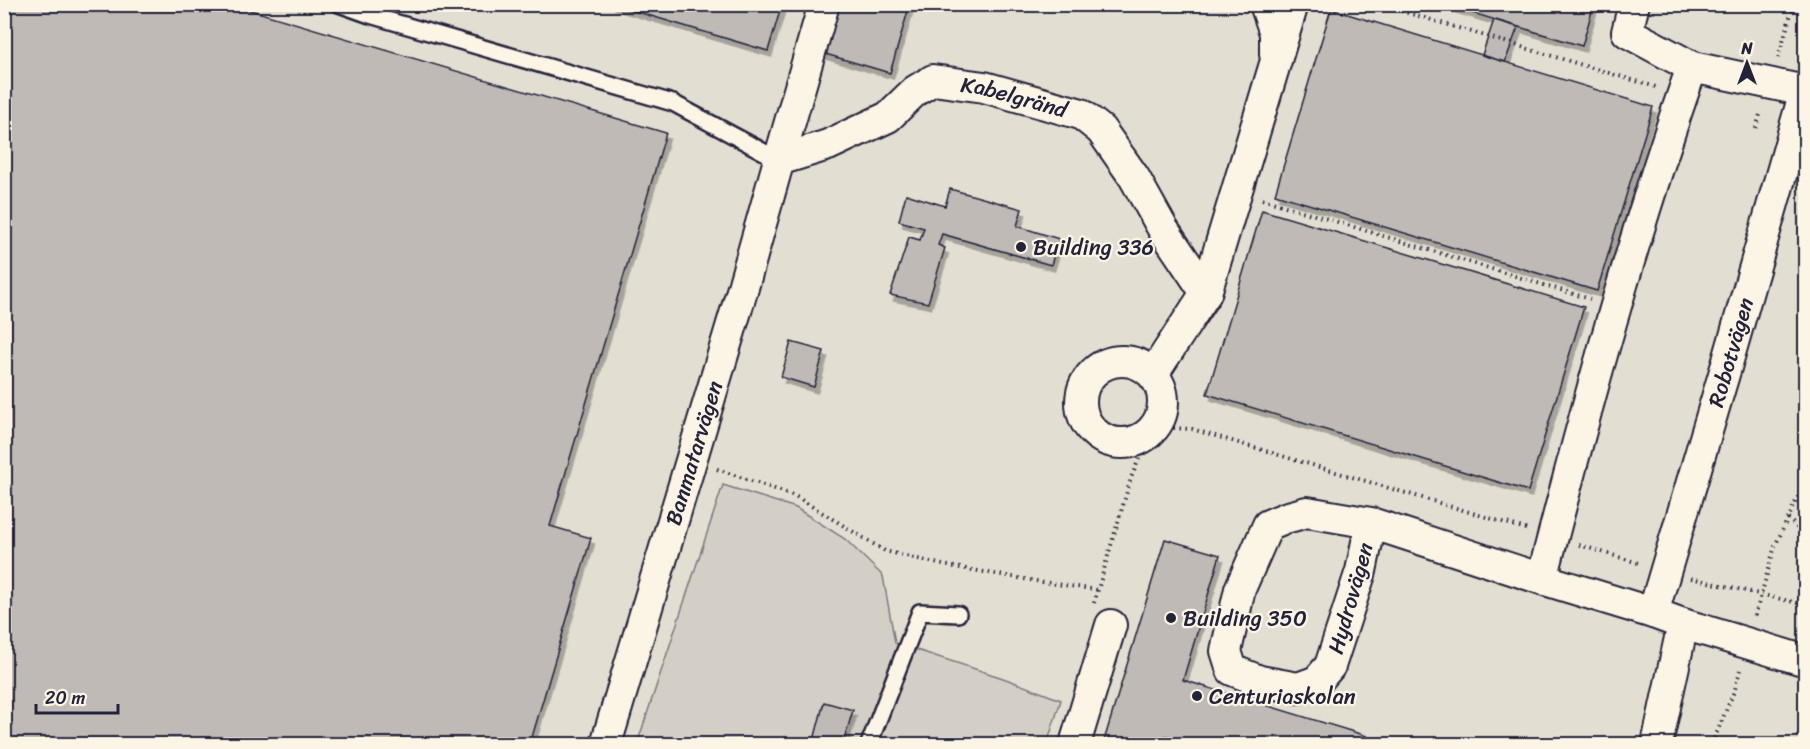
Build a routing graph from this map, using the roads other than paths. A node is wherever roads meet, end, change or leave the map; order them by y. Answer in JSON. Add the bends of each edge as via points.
{"nodes":[{"id":1,"x":339,"y":4,"type":"edge"},
{"id":2,"x":824,"y":4,"type":"edge"},
{"id":3,"x":1266,"y":4,"type":"edge"},
{"id":4,"x":1293,"y":4,"type":"edge"},
{"id":5,"x":1634,"y":4,"type":"edge"},
{"id":6,"x":1275,"y":63,"type":"junction"},
{"id":7,"x":1688,"y":81,"type":"junction"},
{"id":8,"x":1805,"y":89,"type":"edge"},
{"id":9,"x":782,"y":159,"type":"junction"},
{"id":10,"x":1206,"y":293,"type":"junction"},
{"id":11,"x":1153,"y":374,"type":"dead end"},
{"id":12,"x":1371,"y":523,"type":"junction"},
{"id":13,"x":1542,"y":579,"type":"junction"},
{"id":14,"x":1653,"y":613,"type":"junction"},
{"id":15,"x":958,"y":614,"type":"dead end"},
{"id":16,"x":1683,"y":624,"type":"junction"},
{"id":17,"x":1111,"y":625,"type":"dead end"},
{"id":18,"x":1806,"y":661,"type":"edge"},
{"id":19,"x":606,"y":744,"type":"edge"},
{"id":20,"x":869,"y":744,"type":"edge"},
{"id":21,"x":1075,"y":744,"type":"edge"},
{"id":22,"x":1657,"y":744,"type":"edge"}],
"edges":[{"from":1,"to":9,"type":"lane","via":[[674,103]]},
{"from":2,"to":9,"type":"street","name":"Banmatarvägen"},
{"from":3,"to":6,"type":"street","via":[[1275,33]]},
{"from":4,"to":6,"type":"street"},
{"from":5,"to":7,"type":"street","name":"Robotvägen","via":[[1627,32]]},
{"from":6,"to":10,"type":"street"},
{"from":7,"to":8,"type":"street","name":"Robotvägen"},
{"from":7,"to":13,"type":"street","via":[[1584,414]]},
{"from":8,"to":14,"type":"street","name":"Robotvägen"},
{"from":9,"to":10,"type":"street","name":"Kabelgränd","via":[[828,145],[888,117],[933,80],[984,87],[1081,114],[1101,130],[1134,177]]},
{"from":9,"to":19,"type":"street","name":"Banmatarvägen"},
{"from":10,"to":11,"type":"street"},
{"from":12,"to":12,"type":"street","name":"Hydrovägen","via":[[1361,571],[1333,656],[1317,681],[1298,688],[1260,681],[1232,670],[1226,651],[1239,589],[1268,525],[1307,512]]},
{"from":12,"to":13,"type":"street","name":"Hydrovägen"},
{"from":13,"to":14,"type":"street","name":"Hydrovägen"},
{"from":14,"to":16,"type":"street","name":"Hydrovägen"},
{"from":15,"to":20,"type":"lane","via":[[920,612]]},
{"from":16,"to":18,"type":"street","name":"Hydrovägen"},
{"from":16,"to":22,"type":"street"},
{"from":17,"to":21,"type":"street"}]}
